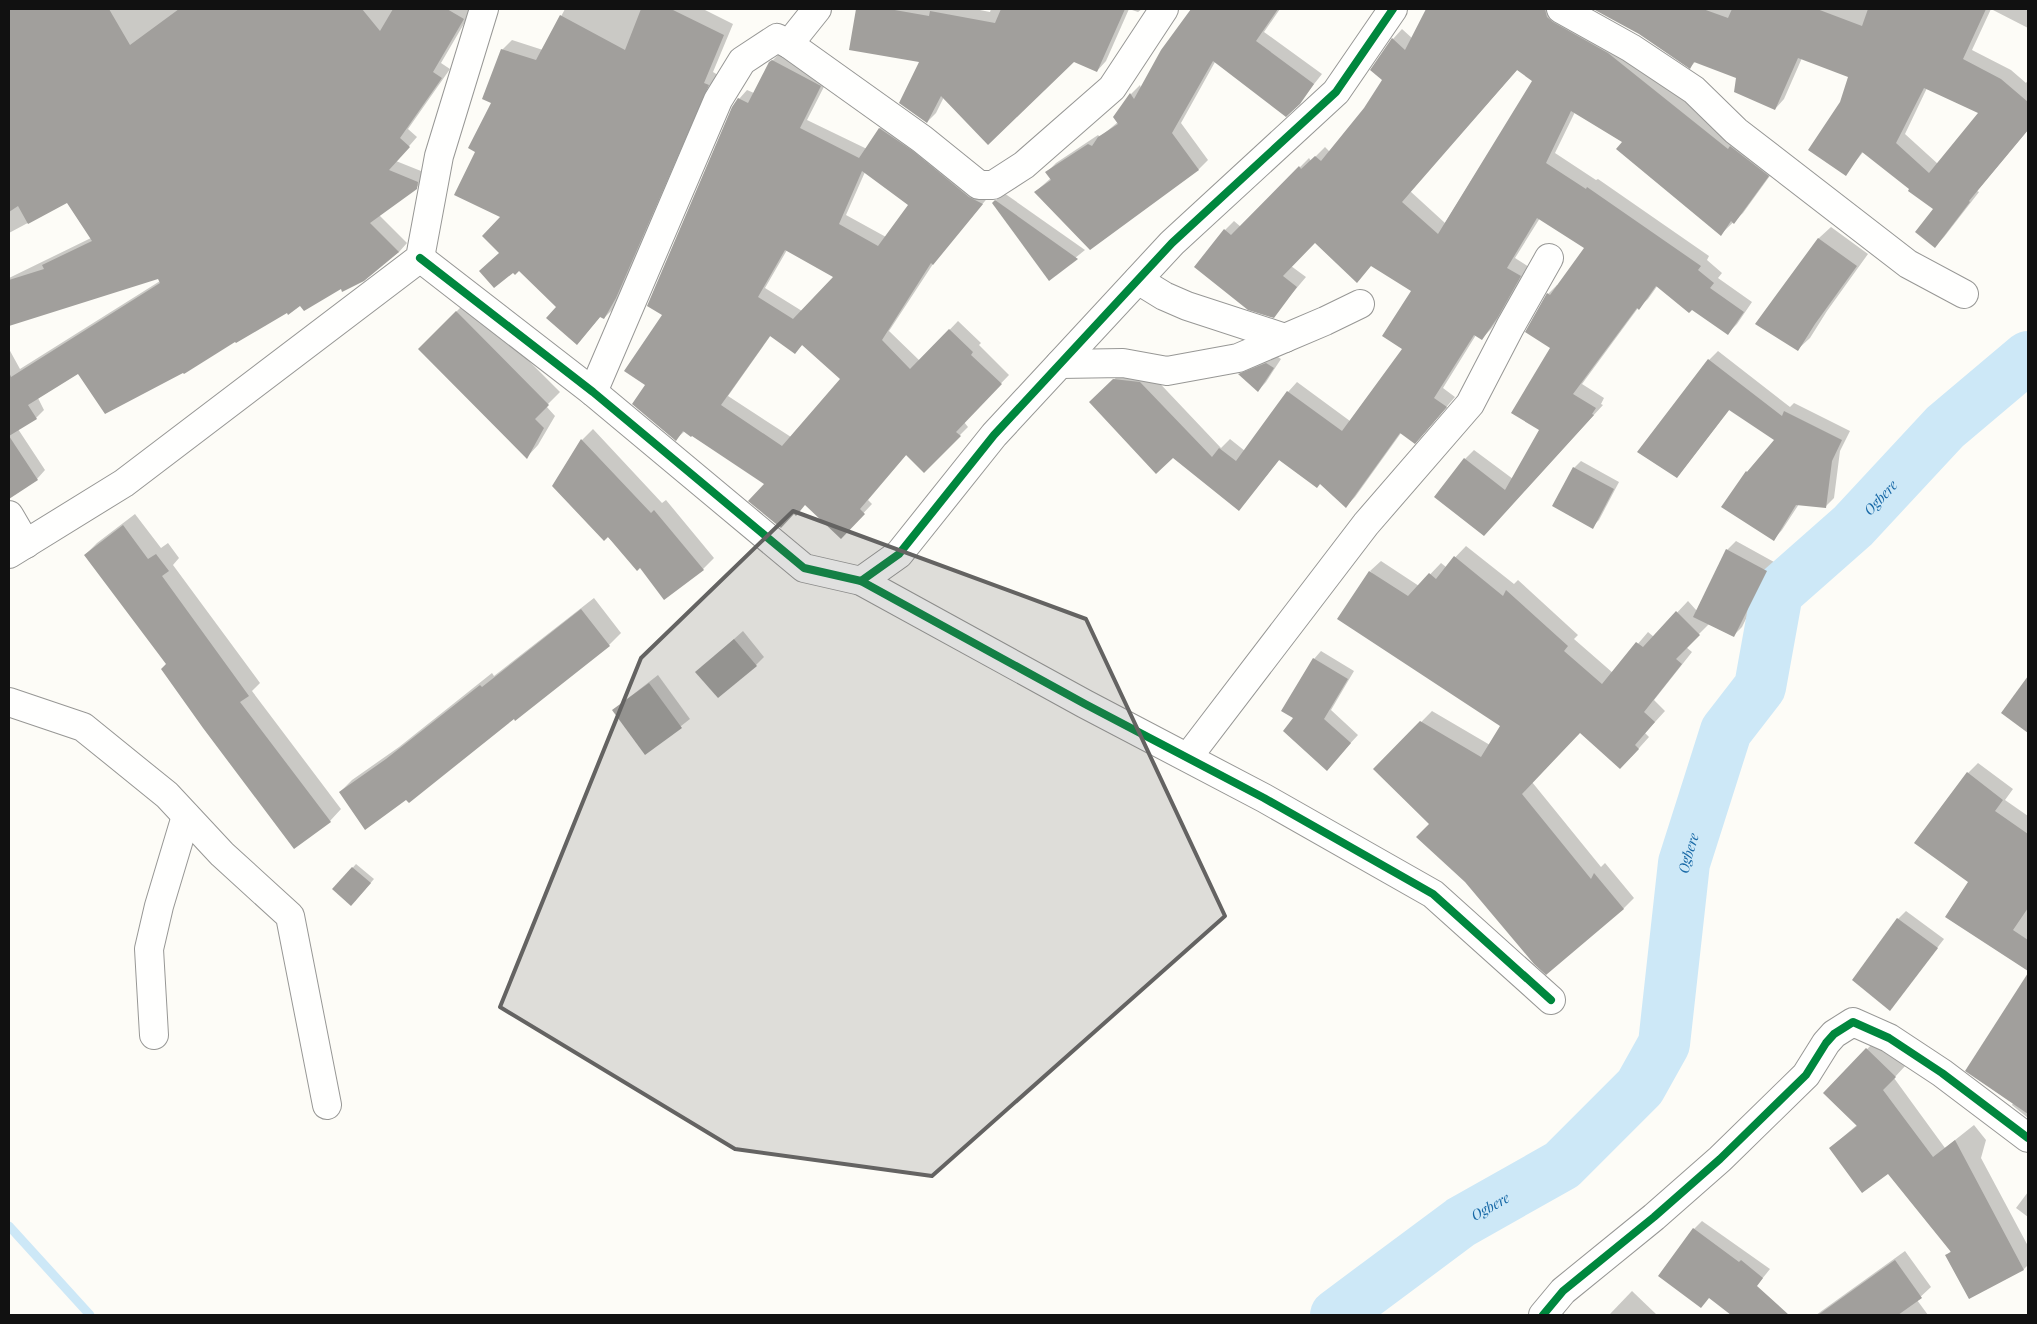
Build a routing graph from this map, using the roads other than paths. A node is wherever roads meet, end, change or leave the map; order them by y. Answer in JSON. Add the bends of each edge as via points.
{"nodes":[{"id":1,"x":484,"y":9,"type":"edge"},
{"id":2,"x":817,"y":9,"type":"edge"},
{"id":3,"x":1164,"y":9,"type":"edge"},
{"id":4,"x":1394,"y":9,"type":"edge"},
{"id":5,"x":1561,"y":9,"type":"edge"},
{"id":6,"x":789,"y":44,"type":"junction"},
{"id":7,"x":420,"y":258,"type":"junction"},
{"id":8,"x":1549,"y":258,"type":"dead end"},
{"id":9,"x":1138,"y":280,"type":"junction"},
{"id":10,"x":1964,"y":294,"type":"dead end"},
{"id":11,"x":1360,"y":304,"type":"dead end"},
{"id":12,"x":1285,"y":338,"type":"junction"},
{"id":13,"x":1060,"y":364,"type":"junction"},
{"id":14,"x":593,"y":392,"type":"junction"},
{"id":15,"x":9,"y":515,"type":"edge"},
{"id":16,"x":17,"y":549,"type":"edge"},
{"id":17,"x":861,"y":581,"type":"junction"},
{"id":18,"x":9,"y":702,"type":"edge"},
{"id":19,"x":1188,"y":757,"type":"junction"},
{"id":20,"x":186,"y":816,"type":"junction"},
{"id":21,"x":1551,"y":1000,"type":"dead end"},
{"id":22,"x":154,"y":1035,"type":"dead end"},
{"id":23,"x":327,"y":1105,"type":"dead end"},
{"id":24,"x":2028,"y":1138,"type":"edge"},
{"id":25,"x":1543,"y":1315,"type":"edge"}],
"edges":[{"from":1,"to":7,"type":"street","via":[[439,156]]},
{"from":2,"to":6,"type":"street"},
{"from":3,"to":6,"type":"street","via":[[1112,88],[1024,165],[993,185],[979,185],[922,138]]},
{"from":4,"to":9,"type":"street","via":[[1336,92],[1172,243]]},
{"from":5,"to":10,"type":"street","via":[[1631,48],[1694,90],[1736,131],[1908,264]]},
{"from":6,"to":14,"type":"street","via":[[777,38],[742,62],[718,100]]},
{"from":7,"to":14,"type":"street"},
{"from":7,"to":16,"type":"street","via":[[124,483]]},
{"from":8,"to":19,"type":"street","via":[[1470,404],[1366,524]]},
{"from":9,"to":12,"type":"street","via":[[1187,306]]},
{"from":9,"to":13,"type":"street"},
{"from":11,"to":12,"type":"street"},
{"from":12,"to":13,"type":"street","via":[[1238,358],[1167,371],[1123,363]]},
{"from":13,"to":17,"type":"street","via":[[994,435],[899,554]]},
{"from":14,"to":17,"type":"street","via":[[804,568]]},
{"from":15,"to":16,"type":"street"},
{"from":17,"to":19,"type":"street"},
{"from":18,"to":20,"type":"street","via":[[83,727],[167,795]]},
{"from":19,"to":21,"type":"street","via":[[1433,894]]},
{"from":20,"to":22,"type":"street","via":[[158,906],[149,949]]},
{"from":20,"to":23,"type":"street","via":[[290,916]]},
{"from":24,"to":25,"type":"street","via":[[1897,1043],[1853,1022],[1834,1034],[1806,1075],[1720,1159],[1563,1291]]}]}
